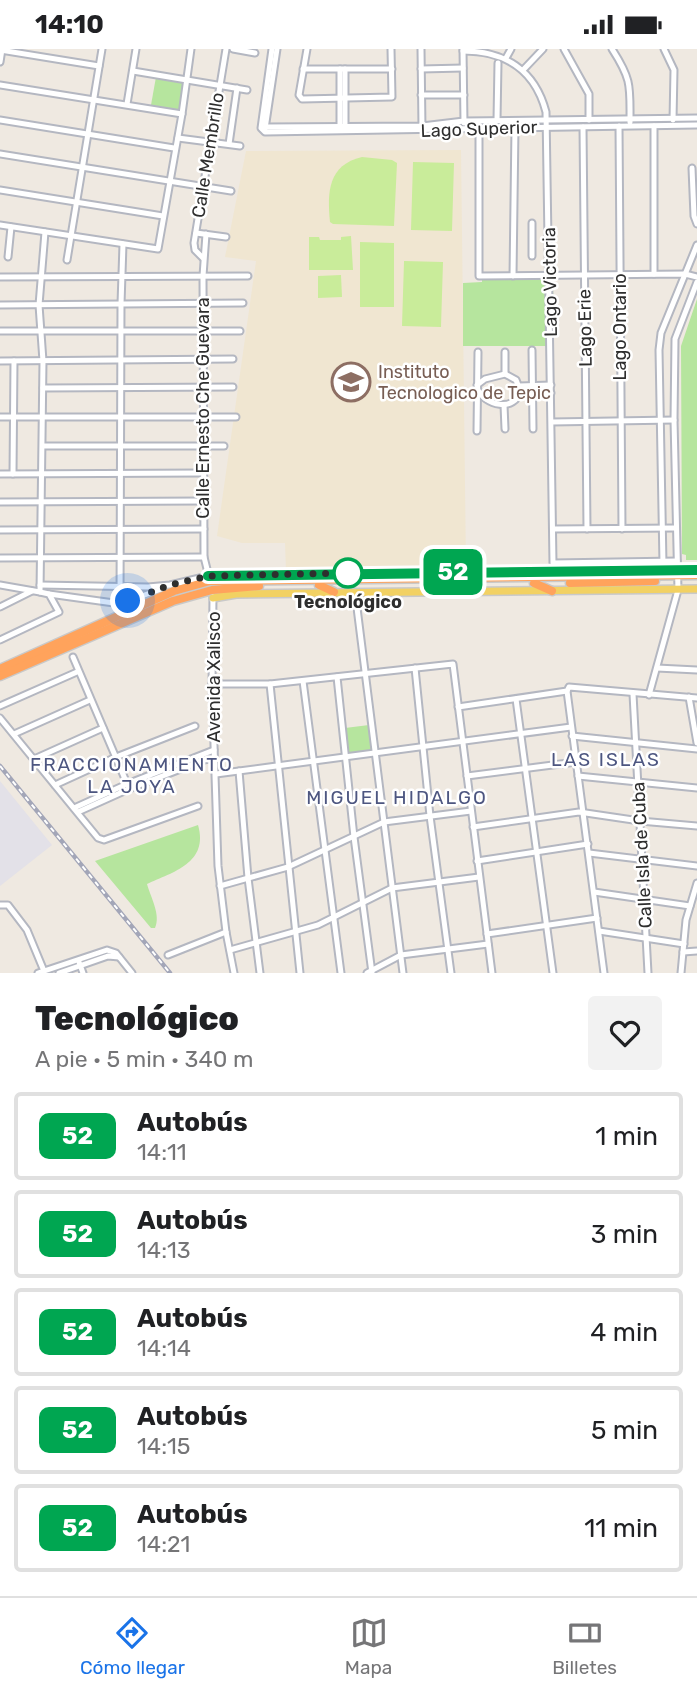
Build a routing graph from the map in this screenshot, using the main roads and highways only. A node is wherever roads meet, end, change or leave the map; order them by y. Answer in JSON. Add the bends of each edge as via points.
{"nodes":[{"id":1,"x":697,"y":570,"type":"edge"},
{"id":2,"x":586,"y":571,"type":"junction"},
{"id":3,"x":609,"y":571,"type":"junction"},
{"id":4,"x":395,"y":573,"type":"junction"},
{"id":5,"x":620,"y":576,"type":"junction"},
{"id":6,"x":574,"y":577,"type":"junction"},
{"id":7,"x":697,"y":578,"type":"edge"},
{"id":8,"x":379,"y":579,"type":"junction"},
{"id":9,"x":664,"y":579,"type":"junction"},
{"id":10,"x":678,"y":579,"type":"junction"},
{"id":11,"x":534,"y":583,"type":"junction"},
{"id":12,"x":319,"y":585,"type":"junction"},
{"id":13,"x":211,"y":586,"type":"junction"},
{"id":14,"x":697,"y":589,"type":"edge"},
{"id":15,"x":552,"y":591,"type":"junction"},
{"id":16,"x":334,"y":592,"type":"junction"},
{"id":17,"x":0,"y":669,"type":"edge"},
{"id":18,"x":0,"y":677,"type":"edge"}],
"edges":[{"from":1,"to":10,"type":"main road"},
{"from":2,"to":3,"type":"main road"},
{"from":2,"to":4,"type":"main road"},
{"from":2,"to":6,"type":"highway"},
{"from":3,"to":5,"type":"highway"},
{"from":3,"to":9,"type":"main road"},
{"from":4,"to":8,"type":"highway"},
{"from":4,"to":13,"type":"main road"},
{"from":5,"to":6,"type":"highway"},
{"from":5,"to":9,"type":"highway"},
{"from":6,"to":8,"type":"highway"},
{"from":7,"to":10,"type":"highway"},
{"from":8,"to":13,"type":"highway"},
{"from":9,"to":10,"type":"highway"},
{"from":9,"to":11,"type":"highway"},
{"from":9,"to":15,"type":"main road"},
{"from":10,"to":14,"type":"main road"},
{"from":11,"to":12,"type":"highway"},
{"from":11,"to":15,"type":"highway"},
{"from":12,"to":13,"type":"highway"},
{"from":12,"to":16,"type":"highway"},
{"from":13,"to":16,"type":"main road","via":[[236,594]]},
{"from":13,"to":17,"type":"highway","via":[[174,591]]},
{"from":13,"to":18,"type":"highway"},
{"from":15,"to":16,"type":"main road"}]}
